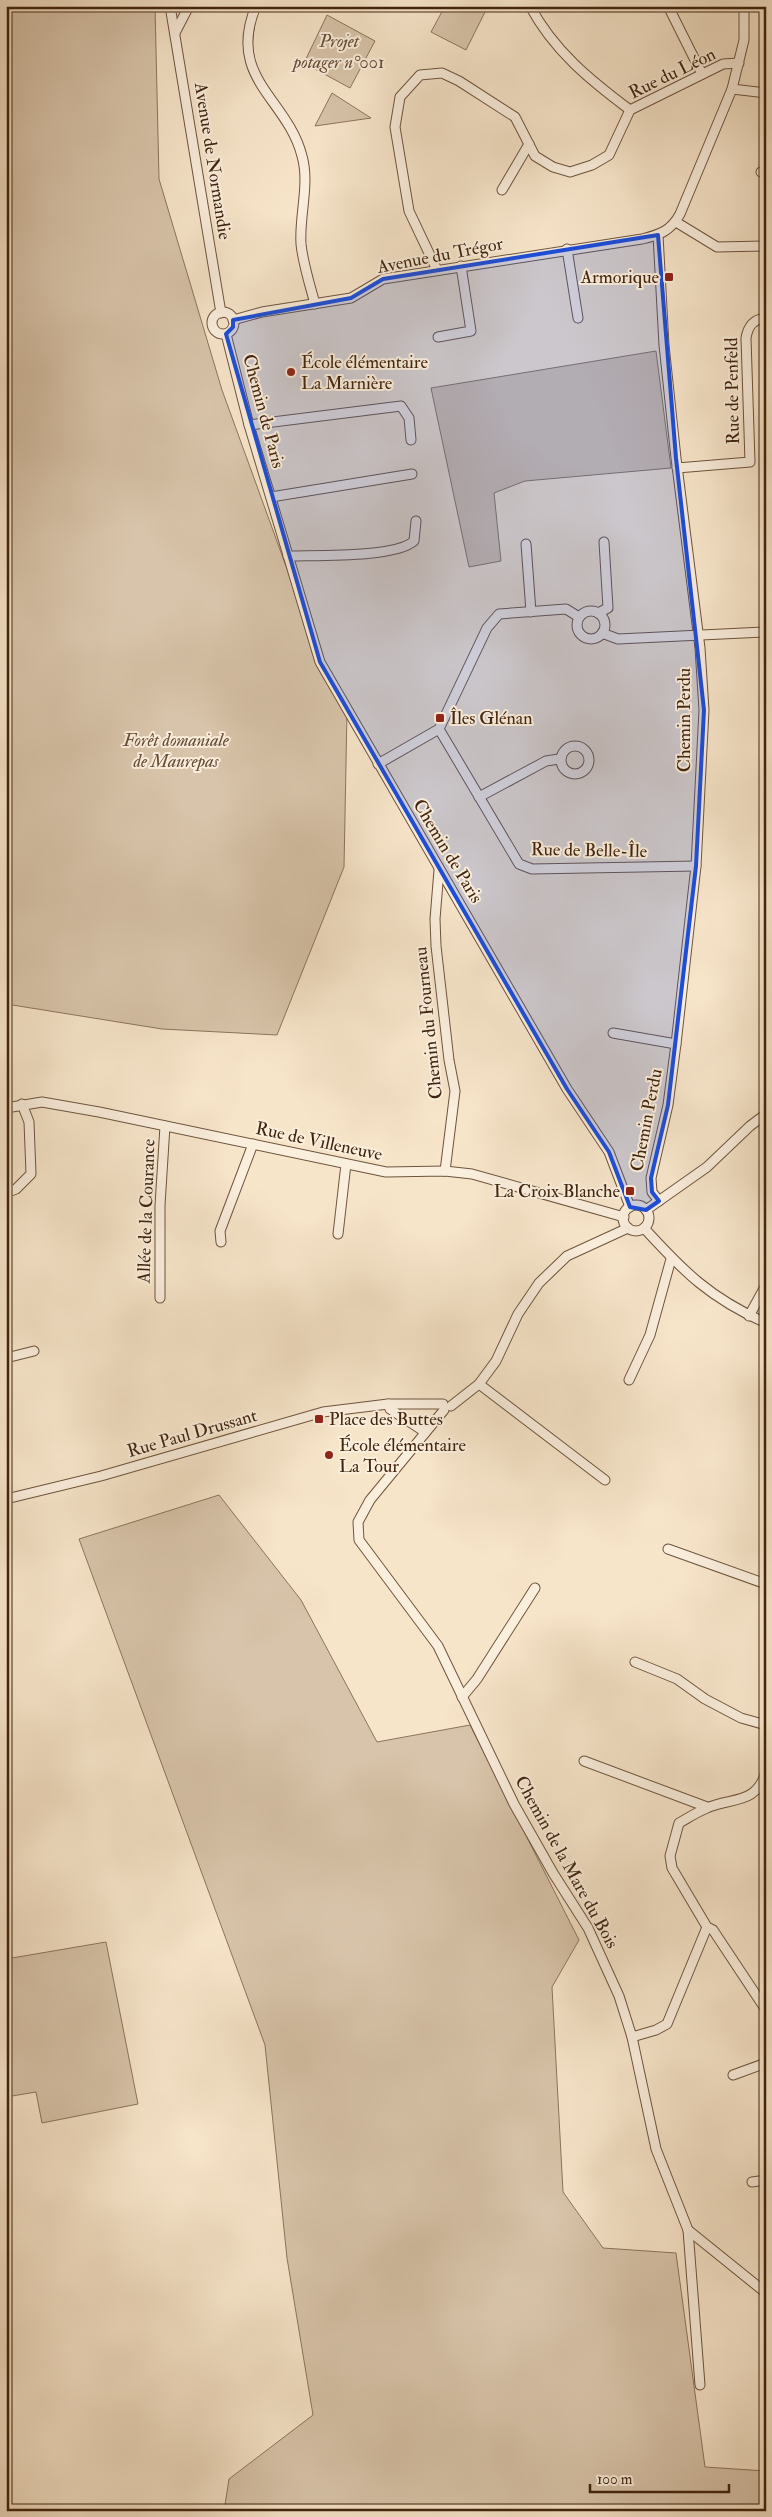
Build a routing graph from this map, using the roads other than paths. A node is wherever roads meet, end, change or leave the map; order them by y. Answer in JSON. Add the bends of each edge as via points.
{"nodes":[{"id":1,"x":189,"y":6,"type":"edge"},
{"id":2,"x":256,"y":6,"type":"edge"},
{"id":3,"x":530,"y":6,"type":"edge"},
{"id":4,"x":668,"y":6,"type":"edge"},
{"id":5,"x":744,"y":6,"type":"edge"},
{"id":6,"x":171,"y":10,"type":"edge"},
{"id":7,"x":182,"y":18,"type":"junction"},
{"id":8,"x":174,"y":33,"type":"junction"},
{"id":9,"x":739,"y":63,"type":"junction"},
{"id":10,"x":702,"y":74,"type":"junction"},
{"id":11,"x":732,"y":88,"type":"junction"},
{"id":12,"x":766,"y":92,"type":"edge"},
{"id":13,"x":630,"y":110,"type":"junction"},
{"id":14,"x":528,"y":144,"type":"junction"},
{"id":15,"x":502,"y":190,"type":"dead end"},
{"id":16,"x":676,"y":222,"type":"junction"},
{"id":17,"x":658,"y":236,"type":"junction"},
{"id":18,"x":766,"y":246,"type":"edge"},
{"id":19,"x":568,"y":249,"type":"junction"},
{"id":20,"x":461,"y":266,"type":"junction"},
{"id":21,"x":437,"y":270,"type":"junction"},
{"id":22,"x":315,"y":304,"type":"junction"},
{"id":23,"x":221,"y":312,"type":"junction"},
{"id":24,"x":578,"y":318,"type":"dead end"},
{"id":25,"x":766,"y":318,"type":"edge"},
{"id":26,"x":233,"y":320,"type":"junction"},
{"id":27,"x":226,"y":334,"type":"junction"},
{"id":28,"x":438,"y":337,"type":"dead end"},
{"id":29,"x":250,"y":425,"type":"junction"},
{"id":30,"x":411,"y":440,"type":"dead end"},
{"id":31,"x":677,"y":468,"type":"junction"},
{"id":32,"x":412,"y":474,"type":"dead end"},
{"id":33,"x":271,"y":496,"type":"junction"},
{"id":34,"x":416,"y":521,"type":"dead end"},
{"id":35,"x":604,"y":542,"type":"dead end"},
{"id":36,"x":526,"y":544,"type":"dead end"},
{"id":37,"x":288,"y":556,"type":"junction"},
{"id":38,"x":531,"y":612,"type":"junction"},
{"id":39,"x":598,"y":613,"type":"junction"},
{"id":40,"x":579,"y":617,"type":"junction"},
{"id":41,"x":766,"y":632,"type":"edge"},
{"id":42,"x":602,"y":633,"type":"junction"},
{"id":43,"x":698,"y":635,"type":"junction"},
{"id":44,"x":439,"y":729,"type":"junction"},
{"id":45,"x":559,"y":759,"type":"dead end"},
{"id":46,"x":378,"y":764,"type":"junction"},
{"id":47,"x":479,"y":797,"type":"junction"},
{"id":48,"x":696,"y":866,"type":"junction"},
{"id":49,"x":439,"y":870,"type":"junction"},
{"id":50,"x":613,"y":1033,"type":"dead end"},
{"id":51,"x":676,"y":1044,"type":"junction"},
{"id":52,"x":22,"y":1104,"type":"junction"},
{"id":53,"x":6,"y":1108,"type":"edge"},
{"id":54,"x":766,"y":1114,"type":"edge"},
{"id":55,"x":165,"y":1126,"type":"junction"},
{"id":56,"x":252,"y":1144,"type":"junction"},
{"id":57,"x":346,"y":1164,"type":"junction"},
{"id":58,"x":444,"y":1171,"type":"junction"},
{"id":59,"x":6,"y":1193,"type":"edge"},
{"id":60,"x":659,"y":1202,"type":"junction"},
{"id":61,"x":630,"y":1207,"type":"junction"},
{"id":62,"x":646,"y":1210,"type":"junction"},
{"id":63,"x":624,"y":1217,"type":"junction"},
{"id":64,"x":628,"y":1228,"type":"junction"},
{"id":65,"x":644,"y":1228,"type":"junction"},
{"id":66,"x":338,"y":1234,"type":"dead end"},
{"id":67,"x":221,"y":1242,"type":"dead end"},
{"id":68,"x":671,"y":1259,"type":"junction"},
{"id":69,"x":766,"y":1285,"type":"edge"},
{"id":70,"x":160,"y":1298,"type":"dead end"},
{"id":71,"x":749,"y":1316,"type":"junction"},
{"id":72,"x":766,"y":1323,"type":"edge"},
{"id":73,"x":34,"y":1350,"type":"dead end"},
{"id":74,"x":6,"y":1358,"type":"edge"},
{"id":75,"x":629,"y":1380,"type":"dead end"},
{"id":76,"x":479,"y":1384,"type":"junction"},
{"id":77,"x":388,"y":1404,"type":"junction"},
{"id":78,"x":446,"y":1407,"type":"junction"},
{"id":79,"x":425,"y":1432,"type":"junction"},
{"id":80,"x":606,"y":1480,"type":"dead end"},
{"id":81,"x":6,"y":1499,"type":"edge"},
{"id":82,"x":668,"y":1549,"type":"dead end"},
{"id":83,"x":766,"y":1584,"type":"edge"},
{"id":84,"x":534,"y":1588,"type":"dead end"},
{"id":85,"x":635,"y":1662,"type":"dead end"},
{"id":86,"x":462,"y":1697,"type":"junction"},
{"id":87,"x":766,"y":1725,"type":"edge"},
{"id":88,"x":584,"y":1762,"type":"dead end"},
{"id":89,"x":766,"y":1772,"type":"edge"},
{"id":90,"x":707,"y":1808,"type":"junction"},
{"id":91,"x":707,"y":1927,"type":"junction"},
{"id":92,"x":765,"y":2005,"type":"edge"},
{"id":93,"x":632,"y":2037,"type":"junction"},
{"id":94,"x":766,"y":2063,"type":"edge"},
{"id":95,"x":732,"y":2075,"type":"dead end"},
{"id":96,"x":766,"y":2180,"type":"edge"},
{"id":97,"x":752,"y":2182,"type":"dead end"},
{"id":98,"x":688,"y":2230,"type":"junction"},
{"id":99,"x":766,"y":2293,"type":"edge"},
{"id":100,"x":700,"y":2385,"type":"dead end"}],
"edges":[{"from":1,"to":7,"type":"street"},
{"from":2,"to":22,"type":"street","via":[[250,21],[249,59],[302,156],[301,244]]},
{"from":3,"to":13,"type":"street","via":[[567,59]]},
{"from":4,"to":10,"type":"street"},
{"from":5,"to":9,"type":"street","via":[[744,40]]},
{"from":6,"to":7,"type":"street","name":"Avenue de Normandie"},
{"from":6,"to":8,"type":"street","name":"Avenue de Normandie"},
{"from":7,"to":8,"type":"street"},
{"from":8,"to":23,"type":"street","name":"Avenue de Normandie"},
{"from":9,"to":10,"type":"street","name":"Rue du Léon","via":[[723,64]]},
{"from":9,"to":11,"type":"street"},
{"from":10,"to":13,"type":"street","name":"Rue du Léon"},
{"from":11,"to":12,"type":"street"},
{"from":11,"to":16,"type":"street"},
{"from":13,"to":14,"type":"street","name":"Rue du Léon","via":[[609,155],[581,170],[570,172],[553,167],[535,156]]},
{"from":14,"to":15,"type":"street"},
{"from":14,"to":21,"type":"street","name":"Rue du Léon","via":[[515,117],[442,73],[420,75],[400,97],[395,128],[409,211]]},
{"from":16,"to":17,"type":"street"},
{"from":16,"to":18,"type":"street","via":[[717,247]]},
{"from":17,"to":19,"type":"street","name":"Avenue du Trégor"},
{"from":17,"to":31,"type":"street","name":"Chemin Perdu","via":[[664,345]]},
{"from":19,"to":20,"type":"street","name":"Avenue du Trégor"},
{"from":19,"to":24,"type":"street"},
{"from":20,"to":21,"type":"street","name":"Avenue du Trégor"},
{"from":20,"to":28,"type":"street","via":[[471,331]]},
{"from":21,"to":22,"type":"street","name":"Avenue du Trégor","via":[[383,279],[351,298]]},
{"from":22,"to":26,"type":"street","name":"Avenue du Trégor"},
{"from":23,"to":26,"type":"street"},
{"from":23,"to":27,"type":"street","via":[[215,315],[212,324],[217,332]]},
{"from":25,"to":31,"type":"street","name":"Rue de Penfeld","via":[[753,322],[747,328],[750,462]]},
{"from":26,"to":27,"type":"street","via":[[231,330]]},
{"from":27,"to":29,"type":"street","name":"Chemin de Paris"},
{"from":29,"to":30,"type":"street","via":[[401,406],[409,418]]},
{"from":29,"to":33,"type":"street","name":"Chemin de Paris"},
{"from":31,"to":43,"type":"street","name":"Chemin Perdu"},
{"from":32,"to":33,"type":"street","name":"Chemin de Paris"},
{"from":33,"to":37,"type":"street","name":"Chemin de Paris"},
{"from":34,"to":37,"type":"street","via":[[414,541],[404,548],[338,556]]},
{"from":35,"to":39,"type":"street","via":[[608,608]]},
{"from":36,"to":38,"type":"street"},
{"from":37,"to":46,"type":"street","name":"Chemin de Paris","via":[[320,662]]},
{"from":38,"to":40,"type":"street","via":[[566,609]]},
{"from":38,"to":44,"type":"street","via":[[499,614],[492,620]]},
{"from":39,"to":40,"type":"street","via":[[586,612]]},
{"from":39,"to":42,"type":"street","via":[[604,620]]},
{"from":40,"to":42,"type":"street","via":[[578,630],[583,636],[591,639]]},
{"from":41,"to":43,"type":"street"},
{"from":42,"to":43,"type":"street","via":[[618,639]]},
{"from":43,"to":48,"type":"street","name":"Chemin Perdu","via":[[704,710]]},
{"from":44,"to":46,"type":"street"},
{"from":44,"to":47,"type":"street","name":"Rue de Belle-Île"},
{"from":45,"to":47,"type":"street","via":[[546,761]]},
{"from":46,"to":49,"type":"street","name":"Chemin de Paris"},
{"from":47,"to":48,"type":"street","name":"Rue de Belle-Île","via":[[519,864],[532,868]]},
{"from":48,"to":51,"type":"street","name":"Chemin Perdu"},
{"from":49,"to":58,"type":"street","name":"Chemin du Fourneau","via":[[436,946],[455,1091]]},
{"from":49,"to":61,"type":"street","name":"Chemin de Paris","via":[[567,1089],[609,1152]]},
{"from":50,"to":51,"type":"street"},
{"from":51,"to":60,"type":"street","name":"Chemin Perdu","via":[[668,1105],[651,1178],[652,1192]]},
{"from":52,"to":53,"type":"street","name":"Rue de Villeneuve"},
{"from":52,"to":55,"type":"street","name":"Rue de Villeneuve","via":[[42,1102]]},
{"from":52,"to":59,"type":"street","via":[[29,1122],[31,1174],[16,1189]]},
{"from":54,"to":60,"type":"street","via":[[707,1167]]},
{"from":55,"to":56,"type":"street","name":"Rue de Villeneuve"},
{"from":55,"to":70,"type":"street","name":"Allée de la Courance","via":[[160,1205]]},
{"from":56,"to":57,"type":"street","name":"Rue de Villeneuve"},
{"from":56,"to":67,"type":"street","via":[[220,1232]]},
{"from":57,"to":58,"type":"street","name":"Rue de Villeneuve","via":[[386,1172]]},
{"from":57,"to":66,"type":"street"},
{"from":58,"to":63,"type":"street","name":"Rue de Villeneuve","via":[[472,1174]]},
{"from":60,"to":62,"type":"street"},
{"from":61,"to":62,"type":"street","via":[[640,1206]]},
{"from":61,"to":63,"type":"street"},
{"from":62,"to":65,"type":"street","via":[[648,1222]]},
{"from":63,"to":64,"type":"street"},
{"from":64,"to":65,"type":"street","via":[[637,1231]]},
{"from":64,"to":76,"type":"street","via":[[567,1256],[539,1283],[518,1314],[496,1361]]},
{"from":65,"to":68,"type":"street"},
{"from":68,"to":71,"type":"street","via":[[688,1276]]},
{"from":68,"to":75,"type":"street","via":[[650,1335]]},
{"from":69,"to":71,"type":"street"},
{"from":71,"to":72,"type":"street"},
{"from":73,"to":74,"type":"street"},
{"from":76,"to":78,"type":"street"},
{"from":76,"to":80,"type":"street"},
{"from":77,"to":78,"type":"street"},
{"from":77,"to":79,"type":"street","via":[[390,1409]]},
{"from":77,"to":81,"type":"street","name":"Rue Paul Drussant","via":[[323,1412],[101,1476]]},
{"from":78,"to":79,"type":"street"},
{"from":79,"to":86,"type":"street","name":"Chemin de la Mare du Bois","via":[[370,1500],[358,1522],[359,1540],[438,1646]]},
{"from":82,"to":83,"type":"street"},
{"from":84,"to":86,"type":"street","via":[[477,1679]]},
{"from":85,"to":87,"type":"street","via":[[677,1679],[705,1699],[741,1718]]},
{"from":86,"to":93,"type":"street","name":"Chemin de la Mare du Bois","via":[[514,1804],[588,1928],[620,1996]]},
{"from":88,"to":90,"type":"street"},
{"from":89,"to":90,"type":"street","via":[[762,1786],[741,1800]]},
{"from":90,"to":91,"type":"street","via":[[679,1823],[671,1850],[672,1868]]},
{"from":91,"to":92,"type":"street","via":[[713,1930]]},
{"from":91,"to":93,"type":"street","via":[[667,2024]]},
{"from":93,"to":98,"type":"street","name":"Chemin de la Mare du Bois","via":[[656,2149]]},
{"from":94,"to":95,"type":"street"},
{"from":96,"to":97,"type":"street"},
{"from":98,"to":99,"type":"street"},
{"from":98,"to":100,"type":"street","name":"Chemin de la Mare du Bois"}]}
